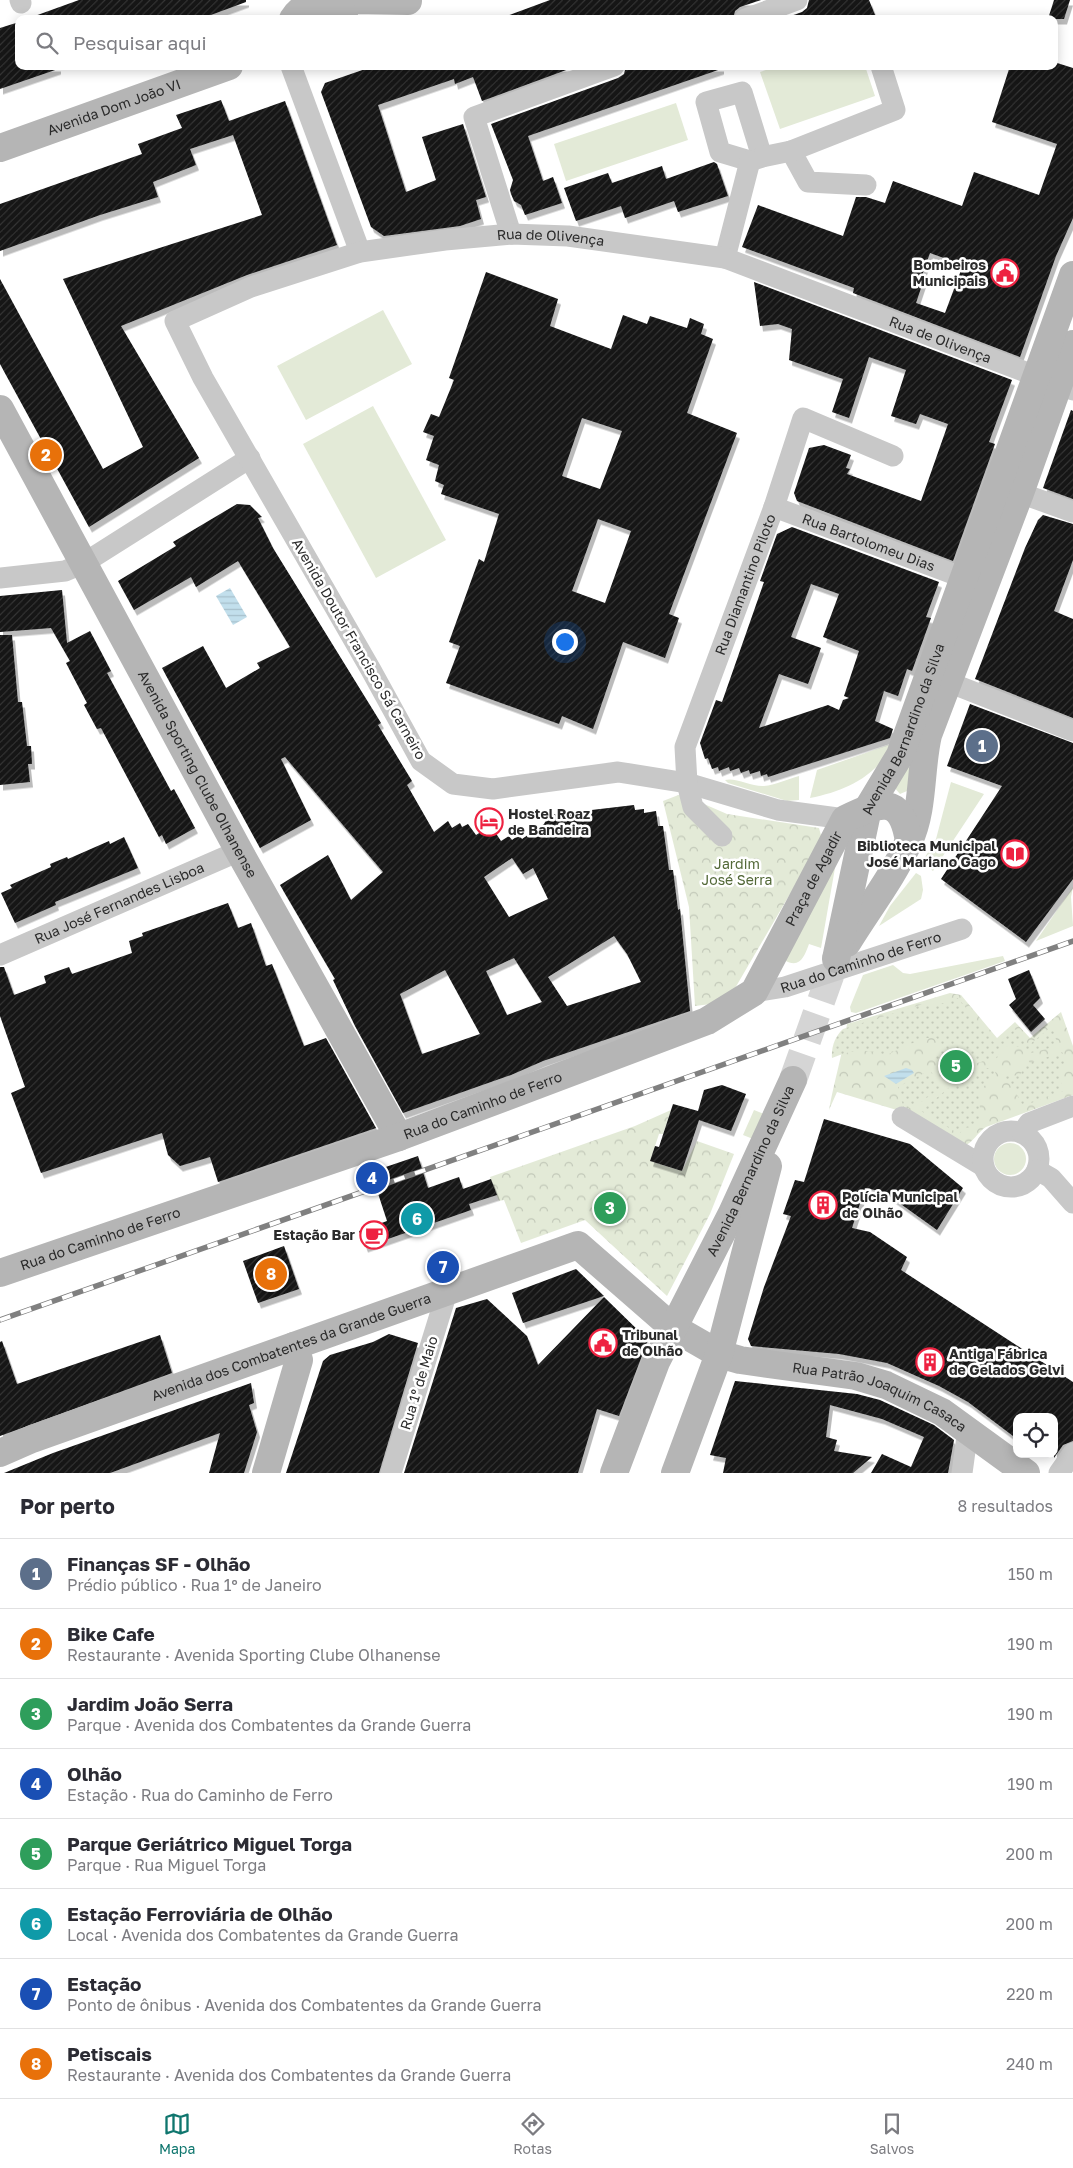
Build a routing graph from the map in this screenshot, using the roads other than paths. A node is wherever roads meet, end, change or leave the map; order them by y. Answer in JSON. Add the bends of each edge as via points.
{"nodes":[{"id":1,"x":796,"y":0,"type":"edge"},
{"id":2,"x":397,"y":4,"type":"edge"},
{"id":3,"x":329,"y":6,"type":"edge"},
{"id":4,"x":296,"y":15,"type":"edge"},
{"id":5,"x":756,"y":15,"type":"edge"},
{"id":6,"x":218,"y":70,"type":"edge"},
{"id":7,"x":292,"y":70,"type":"edge"},
{"id":8,"x":603,"y":70,"type":"edge"},
{"id":9,"x":882,"y":70,"type":"edge"},
{"id":10,"x":0,"y":148,"type":"edge"},
{"id":11,"x":791,"y":151,"type":"junction"},
{"id":12,"x":866,"y":185,"type":"dead end"},
{"id":13,"x":511,"y":234,"type":"junction"},
{"id":14,"x":360,"y":252,"type":"junction"},
{"id":15,"x":725,"y":258,"type":"junction"},
{"id":16,"x":1073,"y":275,"type":"edge"},
{"id":17,"x":1073,"y":344,"type":"edge"},
{"id":18,"x":1056,"y":383,"type":"edge"},
{"id":19,"x":0,"y":409,"type":"edge"},
{"id":20,"x":893,"y":456,"type":"dead end"},
{"id":21,"x":250,"y":458,"type":"junction"},
{"id":22,"x":1020,"y":493,"type":"junction"},
{"id":23,"x":774,"y":507,"type":"junction"},
{"id":24,"x":1073,"y":512,"type":"edge"},
{"id":25,"x":84,"y":562,"type":"junction"},
{"id":26,"x":0,"y":578,"type":"edge"},
{"id":27,"x":964,"y":578,"type":"junction"},
{"id":28,"x":948,"y":682,"type":"junction"},
{"id":29,"x":1073,"y":730,"type":"edge"},
{"id":30,"x":687,"y":783,"type":"junction"},
{"id":31,"x":856,"y":814,"type":"junction"},
{"id":32,"x":722,"y":836,"type":"dead end"},
{"id":33,"x":909,"y":841,"type":"junction"},
{"id":34,"x":239,"y":851,"type":"junction"},
{"id":35,"x":962,"y":929,"type":"dead end"},
{"id":36,"x":0,"y":955,"type":"edge"},
{"id":37,"x":754,"y":992,"type":"junction"},
{"id":38,"x":1073,"y":1106,"type":"edge"},
{"id":39,"x":902,"y":1117,"type":"dead end"},
{"id":40,"x":1022,"y":1133,"type":"junction"},
{"id":41,"x":399,"y":1137,"type":"junction"},
{"id":42,"x":983,"y":1166,"type":"junction"},
{"id":43,"x":1037,"y":1170,"type":"junction"},
{"id":44,"x":1073,"y":1203,"type":"edge"},
{"id":45,"x":0,"y":1273,"type":"edge"},
{"id":46,"x":447,"y":1292,"type":"junction"},
{"id":47,"x":672,"y":1327,"type":"junction"},
{"id":48,"x":294,"y":1346,"type":"junction"},
{"id":49,"x":719,"y":1354,"type":"junction"},
{"id":50,"x":968,"y":1429,"type":"junction"},
{"id":51,"x":0,"y":1453,"type":"edge"},
{"id":52,"x":1073,"y":1453,"type":"edge"},
{"id":53,"x":266,"y":1473,"type":"edge"},
{"id":54,"x":391,"y":1473,"type":"edge"},
{"id":55,"x":614,"y":1473,"type":"edge"},
{"id":56,"x":675,"y":1473,"type":"edge"},
{"id":57,"x":962,"y":1473,"type":"edge"},
{"id":58,"x":1026,"y":1473,"type":"edge"},
{"id":59,"x":1059,"y":1473,"type":"edge"}],
"edges":[{"from":1,"to":5,"type":"street"},
{"from":2,"to":3,"type":"main road","via":[[355,0]]},
{"from":3,"to":4,"type":"main road","via":[[305,4]]},
{"from":6,"to":10,"type":"main road","name":"Avenida Dom João VI"},
{"from":7,"to":14,"type":"street"},
{"from":8,"to":13,"type":"street","via":[[474,117]]},
{"from":9,"to":11,"type":"street","via":[[895,110]]},
{"from":11,"to":12,"type":"street","via":[[808,182]]},
{"from":11,"to":15,"type":"street","via":[[756,159]]},
{"from":13,"to":14,"type":"street","name":"Rua de Olivença"},
{"from":13,"to":15,"type":"street","name":"Rua de Olivença","via":[[568,236]]},
{"from":14,"to":21,"type":"street","name":"Rua de Olivença","via":[[251,287],[175,321]]},
{"from":15,"to":18,"type":"street","name":"Rua de Olivença"},
{"from":16,"to":18,"type":"main road","name":"Avenida Bernardino da Silva"},
{"from":17,"to":18,"type":"main road","name":"Avenida Bernardino da Silva"},
{"from":18,"to":22,"type":"main road","name":"Avenida Bernardino da Silva"},
{"from":18,"to":27,"type":"main road","name":"Avenida Bernardino da Silva"},
{"from":19,"to":25,"type":"main road","name":"Avenida Sporting Clube Olhanense"},
{"from":20,"to":23,"type":"street","name":"Rua Diamantino Piloto","via":[[803,418]]},
{"from":21,"to":25,"type":"street"},
{"from":21,"to":30,"type":"street","name":"Avenida Doutor Francisco Sá Carneiro","via":[[421,761],[453,784],[493,788],[618,772]]},
{"from":22,"to":24,"type":"street"},
{"from":22,"to":28,"type":"main road","name":"Avenida Bernardino da Silva"},
{"from":23,"to":27,"type":"street","name":"Rua Bartolomeu Dias"},
{"from":23,"to":30,"type":"street","name":"Rua Diamantino Piloto","via":[[685,747]]},
{"from":25,"to":26,"type":"street","via":[[65,571]]},
{"from":25,"to":34,"type":"main road","name":"Avenida Sporting Clube Olhanense"},
{"from":27,"to":31,"type":"main road","name":"Avenida Bernardino da Silva","via":[[900,755]]},
{"from":28,"to":29,"type":"street"},
{"from":28,"to":33,"type":"main road","name":"Avenida Bernardino da Silva","via":[[928,735],[916,819]]},
{"from":30,"to":31,"type":"street","name":"Avenida Doutor Francisco Sá Carneiro","via":[[778,810]]},
{"from":30,"to":32,"type":"street","name":"Rua Diamantino Piloto","via":[[693,807]]},
{"from":31,"to":33,"type":"main road","via":[[882,804],[896,808],[906,823]]},
{"from":31,"to":33,"type":"main road","name":"Avenida Bernardino da Silva","via":[[836,959]]},
{"from":31,"to":37,"type":"main road","name":"Praça de Agadir"},
{"from":34,"to":36,"type":"street","name":"Rua José Fernandes Lisboa"},
{"from":34,"to":41,"type":"main road","name":"Avenida Sporting Clube Olhanense"},
{"from":35,"to":37,"type":"street","name":"Rua do Caminho de Ferro","via":[[785,987]]},
{"from":37,"to":41,"type":"main road","name":"Rua do Caminho de Ferro","via":[[707,1021]]},
{"from":38,"to":40,"type":"street","via":[[1029,1122]]},
{"from":39,"to":42,"type":"street"},
{"from":40,"to":42,"type":"street","via":[[1004,1132],[989,1141],[982,1157]]},
{"from":40,"to":43,"type":"street","via":[[1038,1152]]},
{"from":41,"to":45,"type":"main road","name":"Rua do Caminho de Ferro"},
{"from":42,"to":43,"type":"street","via":[[992,1181],[1009,1188],[1026,1183]]},
{"from":43,"to":44,"type":"street","via":[[1050,1178]]},
{"from":46,"to":47,"type":"main road","name":"Avenida dos Combatentes da Grande Guerra","via":[[578,1245]]},
{"from":46,"to":48,"type":"main road","name":"Avenida dos Combatentes da Grande Guerra"},
{"from":46,"to":54,"type":"street","name":"Rua 1º de Maio"},
{"from":47,"to":49,"type":"main road","name":"Rua Patrão Joaquim Casaca"},
{"from":47,"to":49,"type":"main road","name":"Avenida Bernardino da Silva","via":[[732,1213],[793,1080]]},
{"from":47,"to":55,"type":"main road"},
{"from":48,"to":51,"type":"main road","name":"Avenida dos Combatentes da Grande Guerra"},
{"from":48,"to":53,"type":"main road","via":[[299,1360]]},
{"from":49,"to":50,"type":"main road","name":"Rua Patrão Joaquim Casaca","via":[[879,1382],[914,1397]]},
{"from":49,"to":56,"type":"main road"},
{"from":50,"to":57,"type":"street"},
{"from":50,"to":58,"type":"main road","name":"Rua Patrão Joaquim Casaca"},
{"from":52,"to":59,"type":"street"}]}
